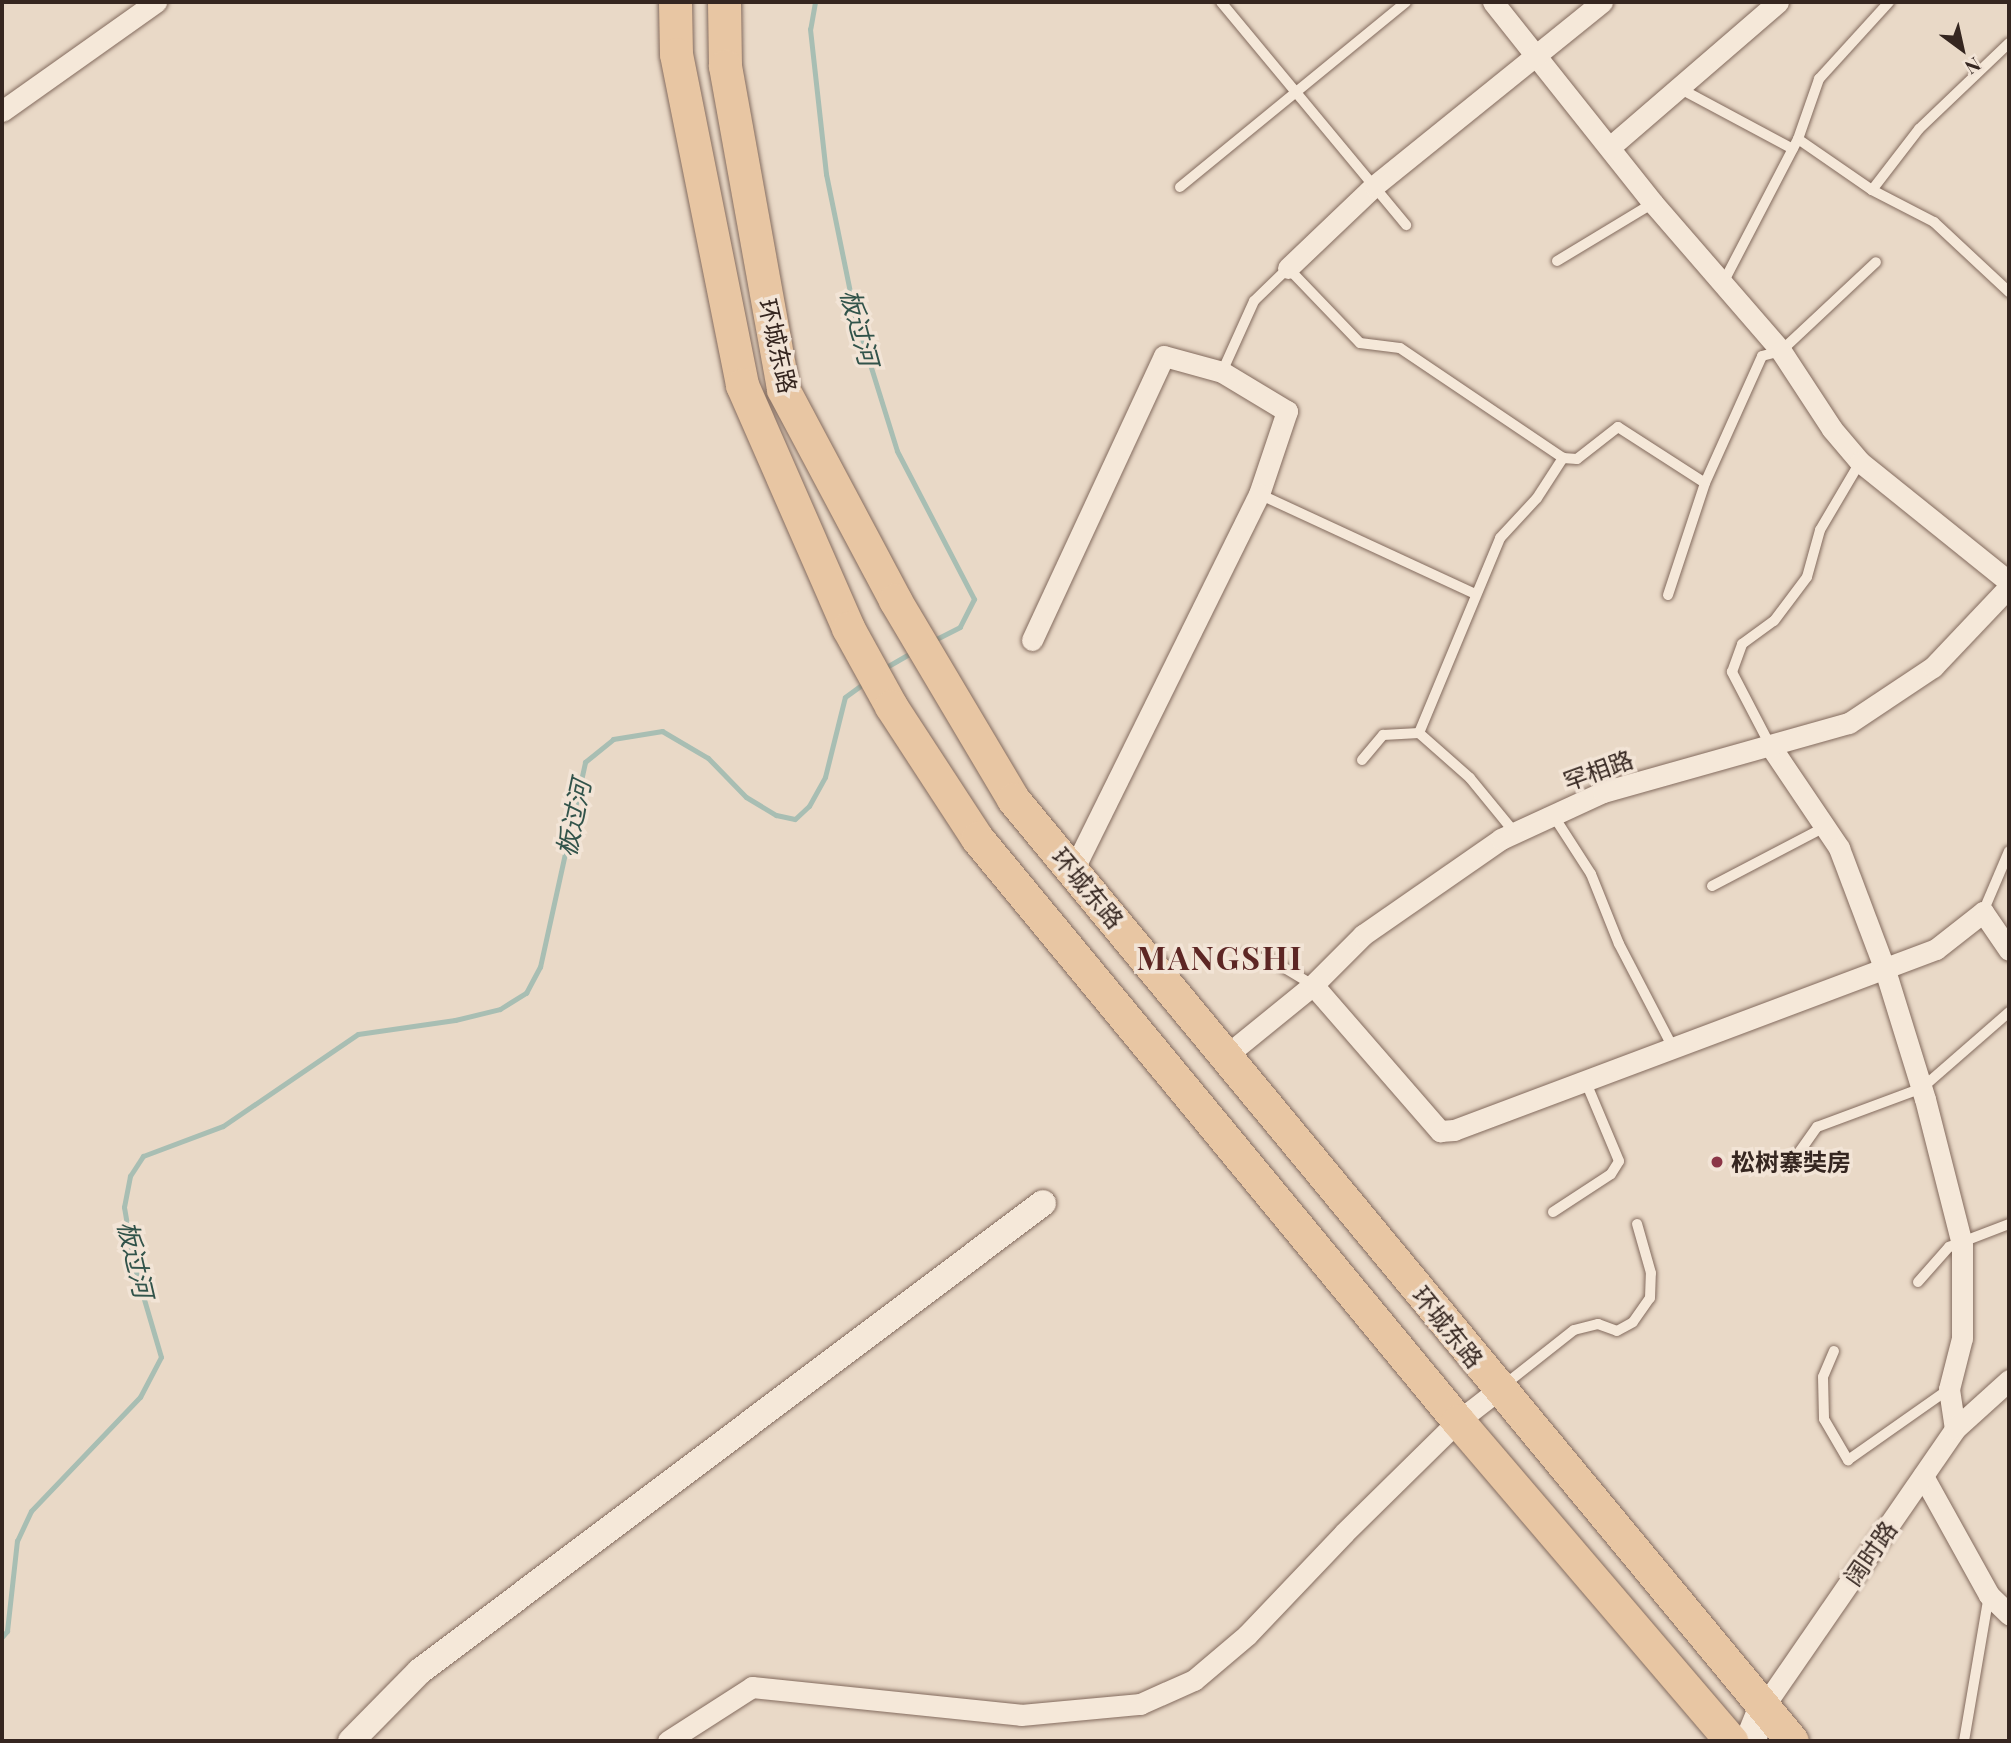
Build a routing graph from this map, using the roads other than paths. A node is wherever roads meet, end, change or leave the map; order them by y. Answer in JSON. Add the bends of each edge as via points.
{"nodes":[{"id":1,"x":156,"y":2,"type":"edge"},
{"id":2,"x":675,"y":2,"type":"edge"},
{"id":3,"x":724,"y":2,"type":"edge"},
{"id":4,"x":1222,"y":2,"type":"edge"},
{"id":5,"x":1406,"y":2,"type":"edge"},
{"id":6,"x":1493,"y":2,"type":"edge"},
{"id":7,"x":1602,"y":2,"type":"edge"},
{"id":8,"x":1778,"y":2,"type":"edge"},
{"id":9,"x":1889,"y":2,"type":"edge"},
{"id":10,"x":2009,"y":43,"type":"edge"},
{"id":11,"x":1537,"y":56,"type":"junction"},
{"id":12,"x":1679,"y":88,"type":"junction"},
{"id":13,"x":1296,"y":92,"type":"junction"},
{"id":14,"x":2,"y":111,"type":"edge"},
{"id":15,"x":1796,"y":144,"type":"junction"},
{"id":16,"x":1610,"y":147,"type":"junction"},
{"id":17,"x":1374,"y":186,"type":"junction"},
{"id":18,"x":1180,"y":187,"type":"dead end"},
{"id":19,"x":1872,"y":190,"type":"junction"},
{"id":20,"x":1653,"y":202,"type":"junction"},
{"id":21,"x":1406,"y":225,"type":"dead end"},
{"id":22,"x":1557,"y":261,"type":"dead end"},
{"id":23,"x":1876,"y":262,"type":"dead end"},
{"id":24,"x":1288,"y":268,"type":"junction"},
{"id":25,"x":1723,"y":283,"type":"junction"},
{"id":26,"x":2009,"y":292,"type":"edge"},
{"id":27,"x":1781,"y":351,"type":"junction"},
{"id":28,"x":1222,"y":372,"type":"junction"},
{"id":29,"x":1563,"y":458,"type":"junction"},
{"id":30,"x":1860,"y":462,"type":"junction"},
{"id":31,"x":1705,"y":483,"type":"junction"},
{"id":32,"x":1259,"y":494,"type":"junction"},
{"id":33,"x":2009,"y":582,"type":"edge"},
{"id":34,"x":2009,"y":587,"type":"edge"},
{"id":35,"x":1475,"y":594,"type":"junction"},
{"id":36,"x":1668,"y":595,"type":"dead end"},
{"id":37,"x":1032,"y":640,"type":"dead end"},
{"id":38,"x":1419,"y":733,"type":"junction"},
{"id":39,"x":1771,"y":747,"type":"junction"},
{"id":40,"x":1362,"y":760,"type":"dead end"},
{"id":41,"x":1553,"y":815,"type":"junction"},
{"id":42,"x":1825,"y":827,"type":"junction"},
{"id":43,"x":1515,"y":833,"type":"junction"},
{"id":44,"x":2009,"y":852,"type":"edge"},
{"id":45,"x":1073,"y":870,"type":"junction"},
{"id":46,"x":1712,"y":886,"type":"dead end"},
{"id":47,"x":1983,"y":912,"type":"junction"},
{"id":48,"x":2009,"y":950,"type":"edge"},
{"id":49,"x":1242,"y":955,"type":"dead end"},
{"id":50,"x":1885,"y":970,"type":"junction"},
{"id":51,"x":1313,"y":985,"type":"junction"},
{"id":52,"x":2009,"y":1012,"type":"edge"},
{"id":53,"x":1672,"y":1046,"type":"junction"},
{"id":54,"x":1228,"y":1054,"type":"junction"},
{"id":55,"x":1585,"y":1080,"type":"junction"},
{"id":56,"x":1922,"y":1088,"type":"junction"},
{"id":57,"x":1793,"y":1161,"type":"dead end"},
{"id":58,"x":1043,"y":1203,"type":"dead end"},
{"id":59,"x":1553,"y":1212,"type":"dead end"},
{"id":60,"x":1637,"y":1224,"type":"dead end"},
{"id":61,"x":2009,"y":1224,"type":"edge"},
{"id":62,"x":1962,"y":1244,"type":"junction"},
{"id":63,"x":1918,"y":1282,"type":"dead end"},
{"id":64,"x":1834,"y":1351,"type":"dead end"},
{"id":65,"x":2009,"y":1380,"type":"edge"},
{"id":66,"x":1949,"y":1389,"type":"junction"},
{"id":67,"x":1498,"y":1390,"type":"junction"},
{"id":68,"x":1458,"y":1421,"type":"junction"},
{"id":69,"x":1955,"y":1429,"type":"junction"},
{"id":70,"x":1923,"y":1476,"type":"junction"},
{"id":71,"x":1989,"y":1595,"type":"junction"},
{"id":72,"x":2009,"y":1615,"type":"edge"},
{"id":73,"x":1764,"y":1706,"type":"junction"},
{"id":74,"x":351,"y":1741,"type":"edge"},
{"id":75,"x":668,"y":1741,"type":"edge"},
{"id":76,"x":1731,"y":1741,"type":"edge"},
{"id":77,"x":1750,"y":1741,"type":"edge"},
{"id":78,"x":1792,"y":1741,"type":"edge"},
{"id":79,"x":1964,"y":1741,"type":"edge"}],
"edges":[{"from":1,"to":14,"type":"street"},
{"from":2,"to":68,"type":"main road","name":"环城东路","via":[[676,54],[742,385],[848,628],[891,706],[977,838]]},
{"from":3,"to":45,"type":"main road","name":"环城东路","via":[[725,66],[783,389],[939,678],[1013,799]]},
{"from":4,"to":13,"type":"lane"},
{"from":5,"to":13,"type":"lane"},
{"from":6,"to":11,"type":"street"},
{"from":7,"to":11,"type":"street"},
{"from":8,"to":12,"type":"street"},
{"from":9,"to":15,"type":"lane","via":[[1819,79]]},
{"from":10,"to":19,"type":"lane","via":[[1919,130]]},
{"from":11,"to":16,"type":"street"},
{"from":11,"to":17,"type":"street"},
{"from":12,"to":15,"type":"lane"},
{"from":12,"to":16,"type":"street"},
{"from":13,"to":17,"type":"lane"},
{"from":13,"to":18,"type":"lane"},
{"from":15,"to":19,"type":"lane"},
{"from":15,"to":25,"type":"lane"},
{"from":16,"to":20,"type":"street"},
{"from":17,"to":21,"type":"lane"},
{"from":17,"to":24,"type":"street"},
{"from":19,"to":26,"type":"lane","via":[[1934,222]]},
{"from":20,"to":22,"type":"lane"},
{"from":20,"to":25,"type":"street"},
{"from":23,"to":27,"type":"lane"},
{"from":24,"to":28,"type":"lane","via":[[1254,301]]},
{"from":24,"to":29,"type":"lane","via":[[1360,343],[1400,348]]},
{"from":25,"to":27,"type":"street"},
{"from":27,"to":30,"type":"street","via":[[1832,429]]},
{"from":27,"to":31,"type":"lane","via":[[1762,356]]},
{"from":28,"to":32,"type":"street","via":[[1287,411]]},
{"from":28,"to":37,"type":"street","via":[[1164,355]]},
{"from":29,"to":31,"type":"lane","via":[[1577,460],[1618,427]]},
{"from":29,"to":35,"type":"lane","via":[[1537,498],[1500,538]]},
{"from":30,"to":33,"type":"street"},
{"from":30,"to":39,"type":"lane","via":[[1820,530],[1807,577],[1774,621],[1742,644],[1732,671]]},
{"from":31,"to":36,"type":"lane"},
{"from":32,"to":35,"type":"lane"},
{"from":32,"to":45,"type":"street"},
{"from":34,"to":39,"type":"street","name":"罕相路","via":[[1942,659],[1912,681],[1849,723]]},
{"from":35,"to":38,"type":"lane"},
{"from":38,"to":40,"type":"lane","via":[[1382,735]]},
{"from":38,"to":43,"type":"lane","via":[[1470,778]]},
{"from":39,"to":41,"type":"street","name":"罕相路","via":[[1603,792]]},
{"from":39,"to":42,"type":"street"},
{"from":41,"to":43,"type":"street","name":"罕相路"},
{"from":41,"to":53,"type":"lane","via":[[1591,874],[1619,944]]},
{"from":42,"to":46,"type":"lane"},
{"from":42,"to":50,"type":"street","via":[[1839,848]]},
{"from":43,"to":51,"type":"street","name":"罕相路","via":[[1363,935]]},
{"from":44,"to":47,"type":"lane"},
{"from":45,"to":54,"type":"main road","name":"环城东路"},
{"from":47,"to":48,"type":"street"},
{"from":47,"to":50,"type":"street","via":[[1936,949]]},
{"from":49,"to":51,"type":"lane","via":[[1273,961]]},
{"from":50,"to":53,"type":"street"},
{"from":50,"to":56,"type":"street"},
{"from":51,"to":54,"type":"street","name":"罕相路"},
{"from":51,"to":55,"type":"street","via":[[1440,1131],[1454,1130]]},
{"from":52,"to":56,"type":"lane"},
{"from":53,"to":55,"type":"street"},
{"from":54,"to":67,"type":"main road","name":"环城东路"},
{"from":55,"to":59,"type":"lane","via":[[1619,1161],[1611,1174]]},
{"from":56,"to":57,"type":"lane","via":[[1817,1127]]},
{"from":56,"to":62,"type":"street"},
{"from":58,"to":74,"type":"street","via":[[421,1671]]},
{"from":60,"to":67,"type":"lane","via":[[1651,1273],[1650,1298],[1633,1322],[1617,1331],[1598,1324],[1574,1330]]},
{"from":61,"to":62,"type":"lane"},
{"from":62,"to":63,"type":"lane","via":[[1949,1247]]},
{"from":62,"to":66,"type":"street","via":[[1962,1338]]},
{"from":64,"to":66,"type":"lane","via":[[1823,1377],[1824,1419],[1848,1460]]},
{"from":65,"to":69,"type":"street","name":"阔时路"},
{"from":66,"to":69,"type":"street"},
{"from":67,"to":68,"type":"street"},
{"from":67,"to":73,"type":"main road","name":"环城东路"},
{"from":68,"to":75,"type":"street","via":[[1247,1635],[1194,1680],[1140,1704],[1021,1715],[752,1687]]},
{"from":68,"to":76,"type":"main road","name":"环城东路"},
{"from":69,"to":70,"type":"street","name":"阔时路"},
{"from":70,"to":71,"type":"street"},
{"from":70,"to":73,"type":"street","name":"阔时路"},
{"from":71,"to":72,"type":"street"},
{"from":71,"to":79,"type":"lane"},
{"from":73,"to":77,"type":"main road","name":"阔时路"},
{"from":73,"to":78,"type":"main road","name":"环城东路"}]}
